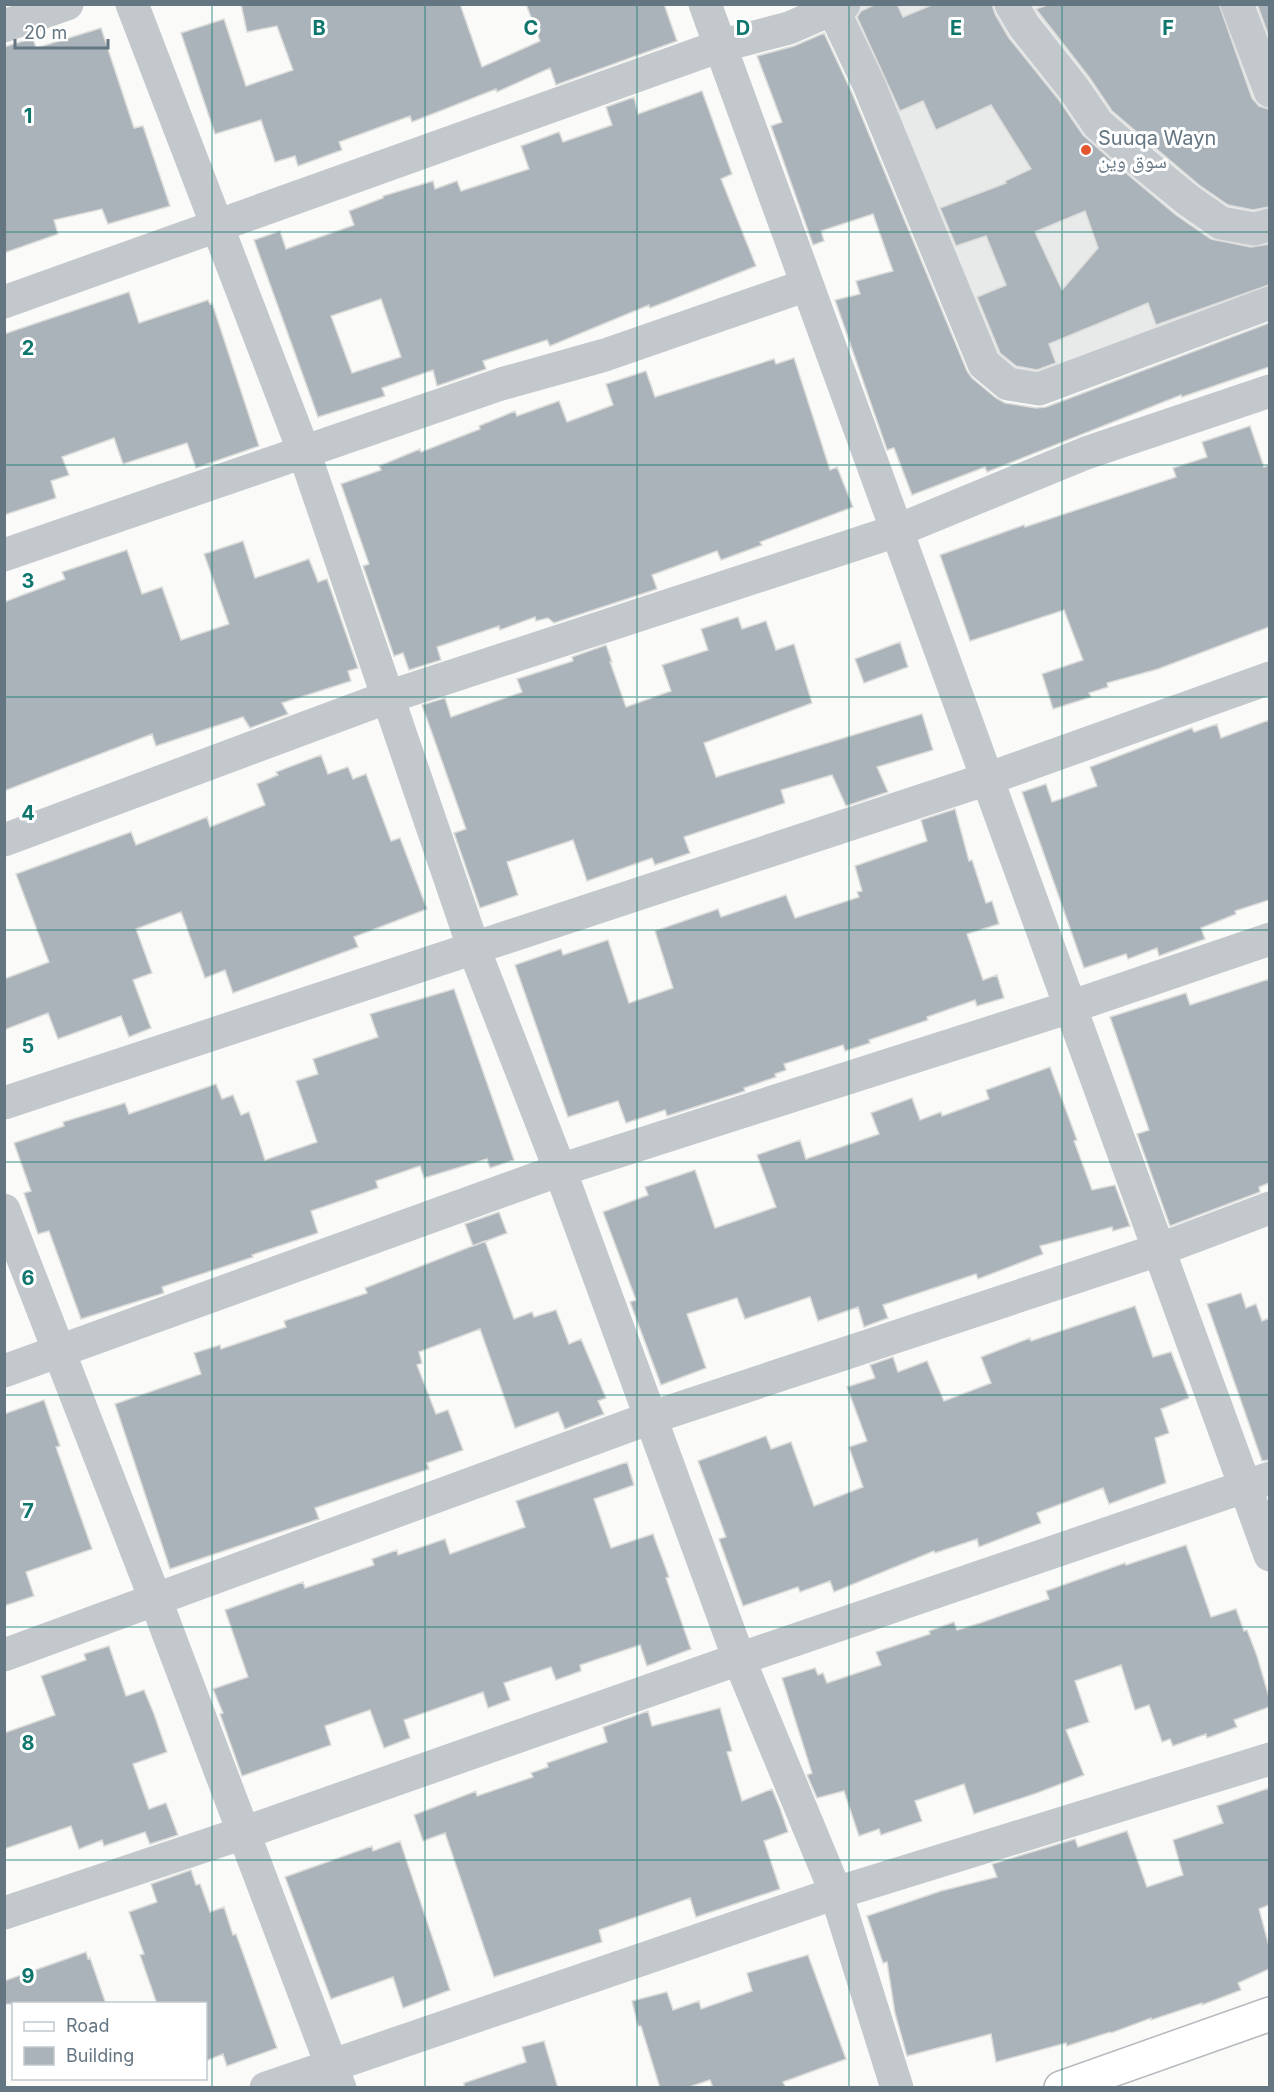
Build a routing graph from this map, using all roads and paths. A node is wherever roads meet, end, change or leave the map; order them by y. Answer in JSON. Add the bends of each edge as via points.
{"nodes":[{"id":1,"x":67,"y":4,"type":"edge"},
{"id":2,"x":132,"y":4,"type":"edge"},
{"id":3,"x":705,"y":4,"type":"edge"},
{"id":4,"x":1011,"y":4,"type":"edge"},
{"id":5,"x":1237,"y":4,"type":"edge"},
{"id":6,"x":838,"y":7,"type":"edge"},
{"id":7,"x":4,"y":26,"type":"edge"},
{"id":8,"x":720,"y":46,"type":"junction"},
{"id":9,"x":1269,"y":91,"type":"edge"},
{"id":10,"x":1269,"y":225,"type":"edge"},
{"id":11,"x":217,"y":227,"type":"junction"},
{"id":12,"x":807,"y":285,"type":"junction"},
{"id":13,"x":4,"y":302,"type":"edge"},
{"id":14,"x":1269,"y":303,"type":"edge"},
{"id":15,"x":1269,"y":391,"type":"edge"},
{"id":16,"x":304,"y":452,"type":"junction"},
{"id":17,"x":896,"y":531,"type":"junction"},
{"id":18,"x":4,"y":555,"type":"edge"},
{"id":19,"x":1269,"y":678,"type":"edge"},
{"id":20,"x":388,"y":697,"type":"junction"},
{"id":21,"x":987,"y":779,"type":"junction"},
{"id":22,"x":4,"y":840,"type":"edge"},
{"id":23,"x":1269,"y":939,"type":"edge"},
{"id":24,"x":474,"y":949,"type":"junction"},
{"id":25,"x":1070,"y":1007,"type":"junction"},
{"id":26,"x":4,"y":1103,"type":"edge"},
{"id":27,"x":560,"y":1170,"type":"junction"},
{"id":28,"x":1269,"y":1209,"type":"edge"},
{"id":29,"x":4,"y":1210,"type":"edge"},
{"id":30,"x":1158,"y":1250,"type":"junction"},
{"id":31,"x":59,"y":1351,"type":"junction"},
{"id":32,"x":4,"y":1371,"type":"edge"},
{"id":33,"x":650,"y":1418,"type":"junction"},
{"id":34,"x":1257,"y":1482,"type":"edge"},
{"id":35,"x":1269,"y":1555,"type":"edge"},
{"id":36,"x":156,"y":1601,"type":"junction"},
{"id":37,"x":4,"y":1655,"type":"edge"},
{"id":38,"x":739,"y":1659,"type":"junction"},
{"id":39,"x":1269,"y":1759,"type":"edge"},
{"id":40,"x":243,"y":1833,"type":"junction"},
{"id":41,"x":836,"y":1893,"type":"junction"},
{"id":42,"x":4,"y":1913,"type":"edge"},
{"id":43,"x":1269,"y":2014,"type":"edge"},
{"id":44,"x":336,"y":2076,"type":"edge"},
{"id":45,"x":266,"y":2088,"type":"edge"},
{"id":46,"x":897,"y":2088,"type":"edge"},
{"id":47,"x":1061,"y":2088,"type":"edge"}],
"edges":[{"from":1,"to":7,"type":"street"},
{"from":2,"to":11,"type":"street"},
{"from":3,"to":8,"type":"street"},
{"from":4,"to":10,"type":"street","via":[[1098,124],[1144,164],[1221,223],[1254,229]]},
{"from":5,"to":9,"type":"street"},
{"from":6,"to":8,"type":"street","via":[[789,28]]},
{"from":6,"to":14,"type":"street","via":[[984,364],[1008,384],[1039,389]]},
{"from":8,"to":11,"type":"street"},
{"from":8,"to":12,"type":"street"},
{"from":11,"to":13,"type":"street"},
{"from":11,"to":16,"type":"street"},
{"from":12,"to":16,"type":"street"},
{"from":12,"to":17,"type":"street"},
{"from":15,"to":17,"type":"street","via":[[1086,453]]},
{"from":16,"to":18,"type":"street"},
{"from":16,"to":20,"type":"street"},
{"from":17,"to":20,"type":"street"},
{"from":17,"to":21,"type":"street"},
{"from":19,"to":21,"type":"street"},
{"from":20,"to":22,"type":"street"},
{"from":20,"to":24,"type":"street"},
{"from":21,"to":24,"type":"street"},
{"from":21,"to":25,"type":"street"},
{"from":23,"to":25,"type":"street"},
{"from":24,"to":26,"type":"street"},
{"from":24,"to":27,"type":"street"},
{"from":25,"to":27,"type":"street"},
{"from":25,"to":30,"type":"street"},
{"from":27,"to":31,"type":"street"},
{"from":27,"to":33,"type":"street"},
{"from":28,"to":30,"type":"street"},
{"from":29,"to":31,"type":"street"},
{"from":30,"to":33,"type":"street"},
{"from":30,"to":34,"type":"street"},
{"from":31,"to":32,"type":"street"},
{"from":31,"to":36,"type":"street"},
{"from":33,"to":36,"type":"street"},
{"from":33,"to":38,"type":"street"},
{"from":34,"to":35,"type":"street"},
{"from":34,"to":38,"type":"street"},
{"from":36,"to":37,"type":"street"},
{"from":36,"to":40,"type":"street"},
{"from":38,"to":40,"type":"street"},
{"from":38,"to":41,"type":"street"},
{"from":39,"to":41,"type":"street"},
{"from":40,"to":42,"type":"street"},
{"from":40,"to":44,"type":"street"},
{"from":41,"to":44,"type":"street"},
{"from":41,"to":46,"type":"street"},
{"from":43,"to":47,"type":"main road"},
{"from":44,"to":45,"type":"street"}]}
